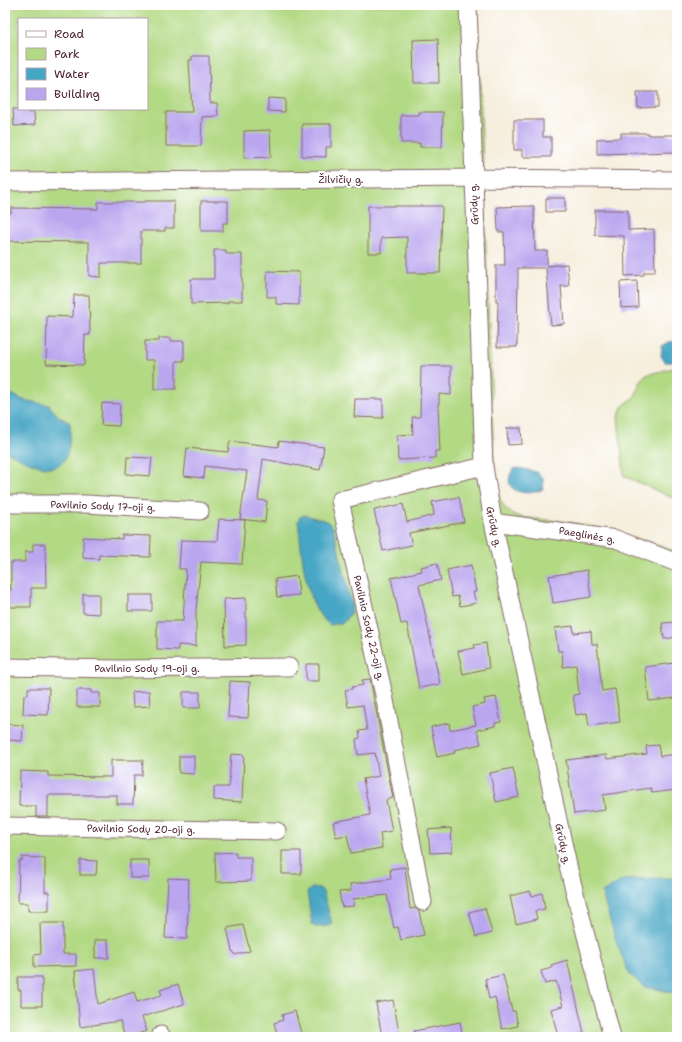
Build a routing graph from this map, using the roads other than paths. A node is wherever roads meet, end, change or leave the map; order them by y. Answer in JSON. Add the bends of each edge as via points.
{"nodes":[{"id":1,"x":468,"y":5,"type":"edge"},
{"id":2,"x":473,"y":178,"type":"junction"},
{"id":3,"x":677,"y":180,"type":"edge"},
{"id":4,"x":5,"y":182,"type":"edge"},
{"id":5,"x":484,"y":466,"type":"junction"},
{"id":6,"x":5,"y":504,"type":"edge"},
{"id":7,"x":200,"y":511,"type":"dead end"},
{"id":8,"x":493,"y":522,"type":"junction"},
{"id":9,"x":677,"y":563,"type":"edge"},
{"id":10,"x":5,"y":666,"type":"edge"},
{"id":11,"x":289,"y":667,"type":"dead end"},
{"id":12,"x":5,"y":826,"type":"edge"},
{"id":13,"x":277,"y":831,"type":"dead end"},
{"id":14,"x":423,"y":902,"type":"dead end"},
{"id":15,"x":612,"y":1037,"type":"edge"}],
"edges":[{"from":1,"to":2,"type":"street","name":"Grūdų g."},
{"from":2,"to":3,"type":"street","name":"Žilvičių g."},
{"from":2,"to":4,"type":"street","name":"Žilvičių g."},
{"from":2,"to":5,"type":"street","name":"Grūdų g."},
{"from":5,"to":8,"type":"street","name":"Grūdų g."},
{"from":5,"to":14,"type":"street","name":"Pavilnio Sodų 22-oji g.","via":[[340,500],[384,695]]},
{"from":6,"to":7,"type":"street","name":"Pavilnio Sodų 17-oji g.","via":[[86,504]]},
{"from":8,"to":9,"type":"street","name":"Paeglinės g.","via":[[616,539]]},
{"from":8,"to":15,"type":"street","name":"Grūdų g.","via":[[569,870]]},
{"from":10,"to":11,"type":"street","name":"Pavilnio Sodų 19-oji g.","via":[[119,669]]},
{"from":12,"to":13,"type":"street","name":"Pavilnio Sodų 20-oji g."}]}
